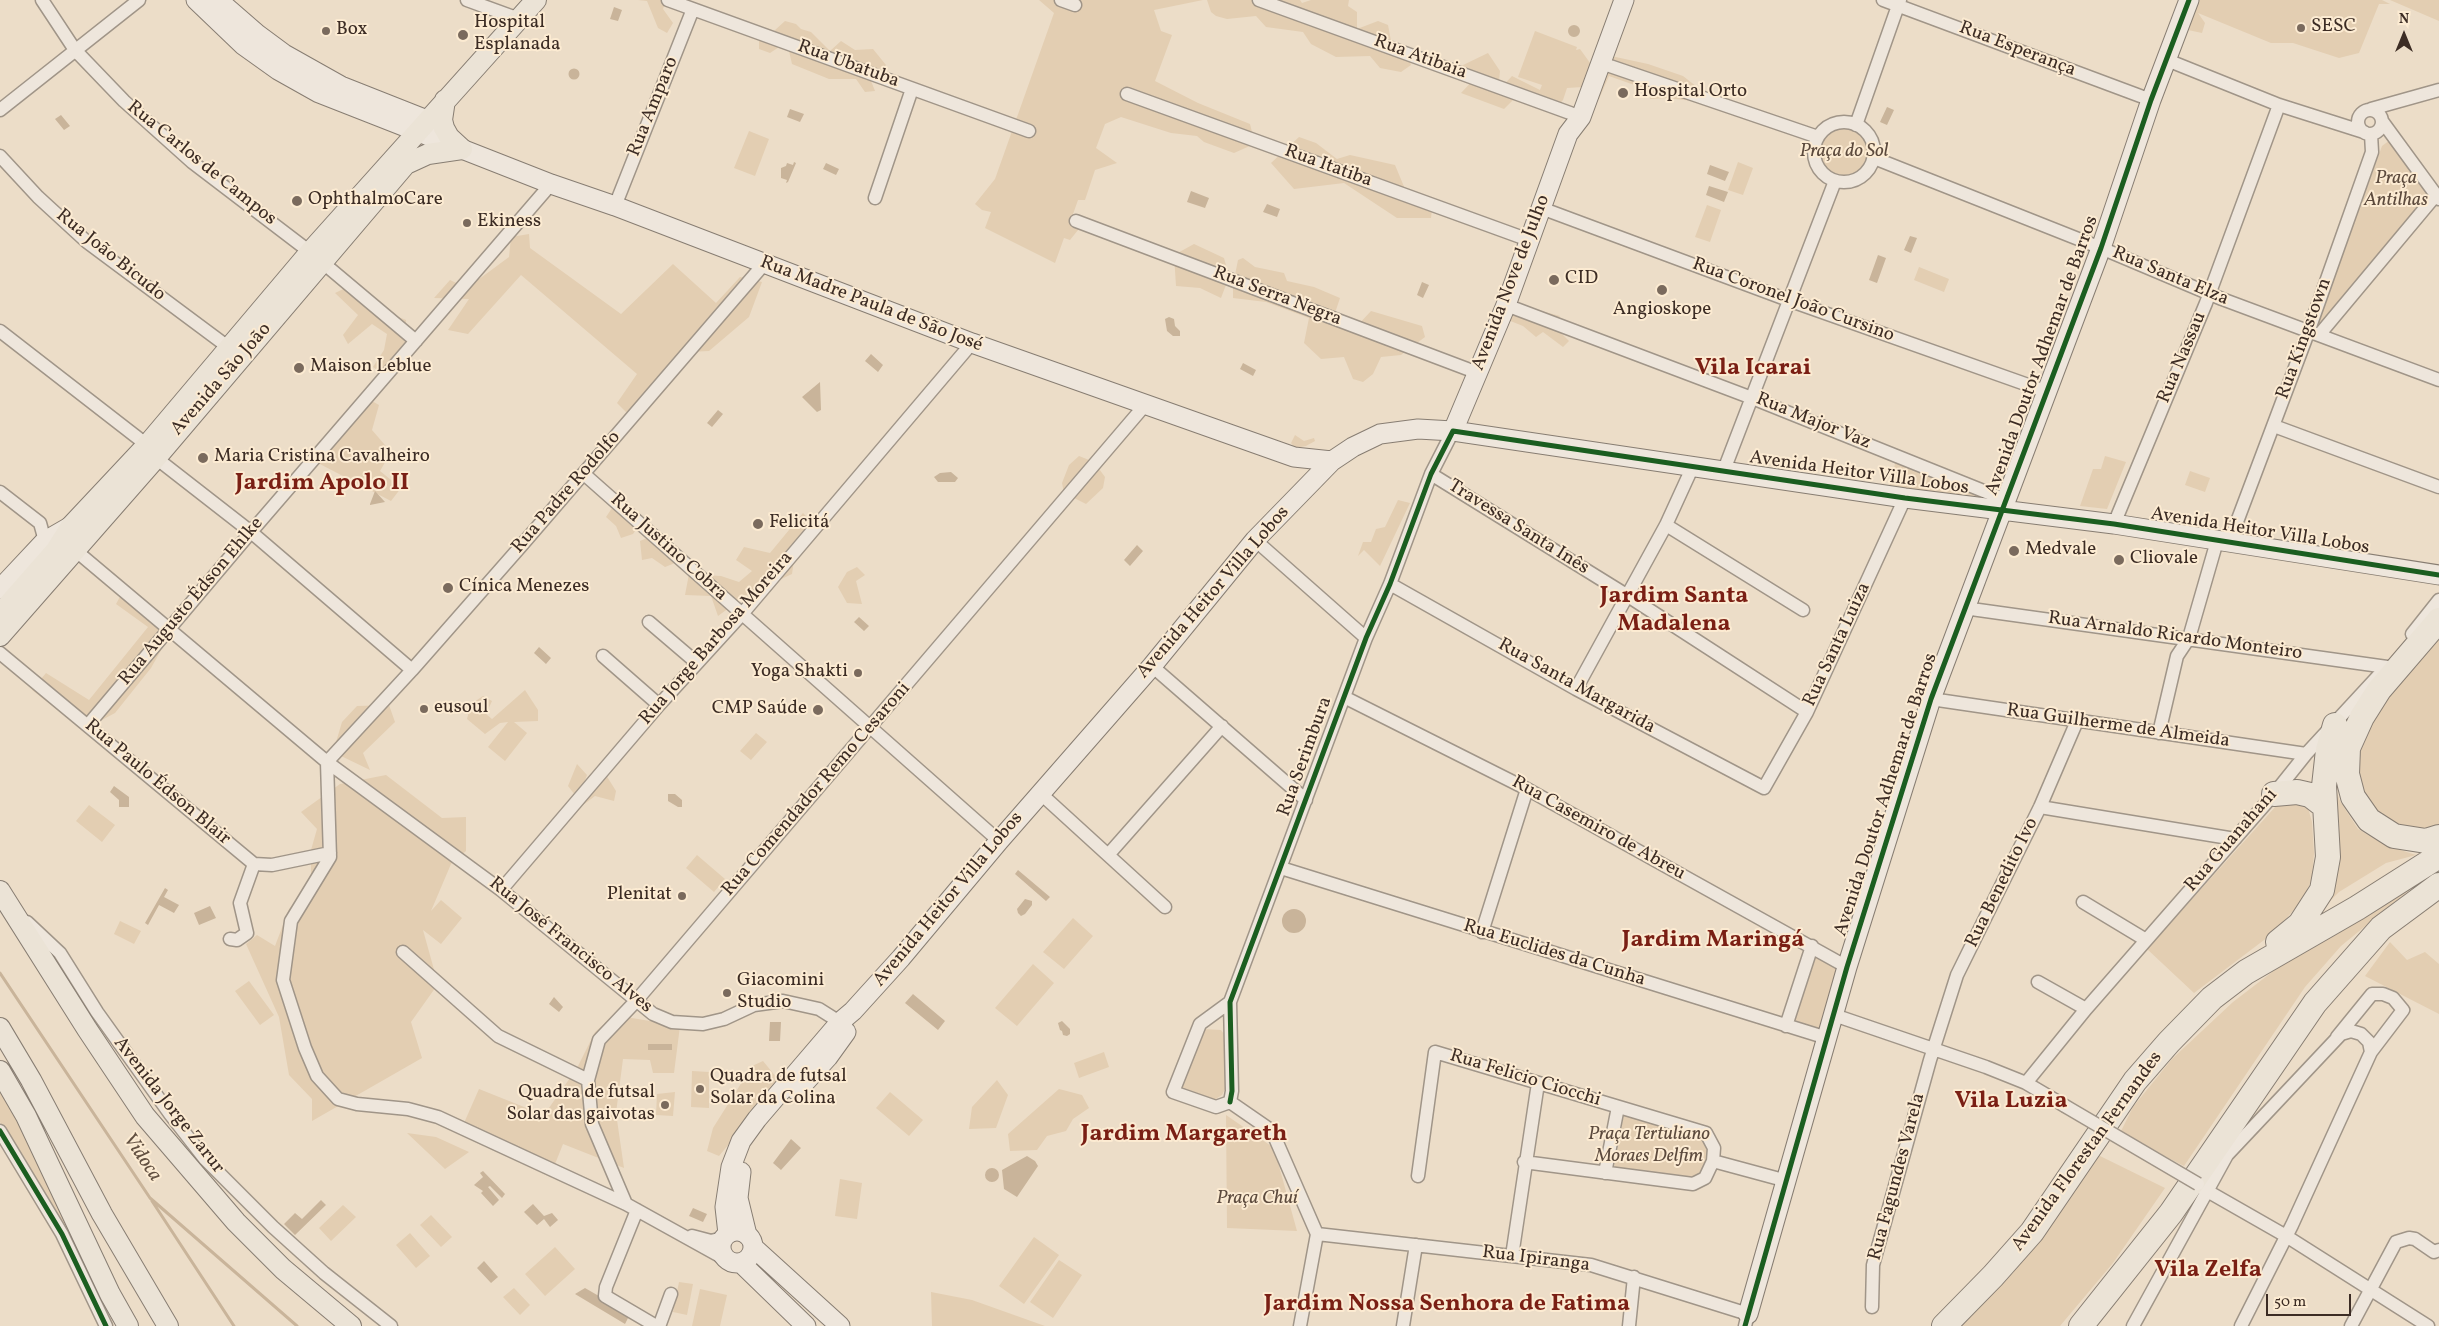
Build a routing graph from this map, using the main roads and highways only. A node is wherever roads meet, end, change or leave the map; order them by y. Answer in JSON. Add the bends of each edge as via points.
{"nodes":[{"id":1,"x":536,"y":0,"type":"edge"},
{"id":2,"x":444,"y":100,"type":"junction"},
{"id":3,"x":424,"y":129,"type":"junction"},
{"id":4,"x":404,"y":166,"type":"junction"},
{"id":5,"x":316,"y":257,"type":"junction"},
{"id":6,"x":151,"y":452,"type":"junction"},
{"id":7,"x":0,"y":614,"type":"edge"},
{"id":8,"x":2439,"y":620,"type":"edge"},
{"id":9,"x":0,"y":636,"type":"edge"},
{"id":10,"x":2334,"y":724,"type":"road end"},
{"id":11,"x":2274,"y":794,"type":"road end"},
{"id":12,"x":2323,"y":805,"type":"junction"},
{"id":13,"x":2439,"y":837,"type":"edge"},
{"id":14,"x":2439,"y":856,"type":"edge"},
{"id":15,"x":2439,"y":885,"type":"edge"},
{"id":16,"x":4,"y":904,"type":"edge"},
{"id":17,"x":2246,"y":972,"type":"junction"},
{"id":18,"x":0,"y":1028,"type":"edge"},
{"id":19,"x":0,"y":1071,"type":"edge"},
{"id":20,"x":145,"y":1116,"type":"junction"},
{"id":21,"x":128,"y":1326,"type":"edge"},
{"id":22,"x":168,"y":1326,"type":"edge"},
{"id":23,"x":351,"y":1326,"type":"edge"},
{"id":24,"x":1944,"y":1326,"type":"edge"},
{"id":25,"x":2081,"y":1326,"type":"edge"}],
"edges":[{"from":1,"to":2,"type":"main road","name":"Avenida São João"},
{"from":2,"to":3,"type":"main road","name":"Avenida São João"},
{"from":2,"to":4,"type":"main road","via":[[442,120],[446,131],[462,149],[428,154]]},
{"from":3,"to":4,"type":"main road","name":"Avenida São João"},
{"from":3,"to":5,"type":"main road","name":"Avenida São João"},
{"from":4,"to":5,"type":"main road","name":"Avenida São João"},
{"from":5,"to":6,"type":"main road","name":"Avenida São João"},
{"from":5,"to":6,"type":"main road","name":"Avenida São João","via":[[228,347]]},
{"from":6,"to":7,"type":"main road","name":"Avenida São João","via":[[71,526],[56,550]]},
{"from":6,"to":9,"type":"main road","name":"Avenida São João","via":[[75,550]]},
{"from":8,"to":13,"type":"highway","via":[[2379,690],[2362,717],[2348,748],[2347,774],[2353,798],[2369,820],[2394,836],[2426,841]]},
{"from":10,"to":12,"type":"highway"},
{"from":11,"to":12,"type":"highway","via":[[2297,792],[2310,795]]},
{"from":12,"to":17,"type":"highway","via":[[2328,857],[2322,890],[2300,924]]},
{"from":14,"to":17,"type":"highway","name":"Avenida Florestan Fernandes"},
{"from":15,"to":25,"type":"highway","via":[[2381,928],[2315,1003],[2171,1213]]},
{"from":16,"to":20,"type":"main road","name":"Avenida Jorge Zarur"},
{"from":16,"to":20,"type":"main road","via":[[92,1057]]},
{"from":17,"to":24,"type":"highway","name":"Avenida Florestan Fernandes","via":[[2212,998],[2135,1081],[2032,1232]]},
{"from":18,"to":22,"type":"main road"},
{"from":19,"to":21,"type":"main road","via":[[30,1125]]},
{"from":20,"to":23,"type":"main road","name":"Avenida Jorge Zarur","via":[[236,1222],[283,1269]]}]}
